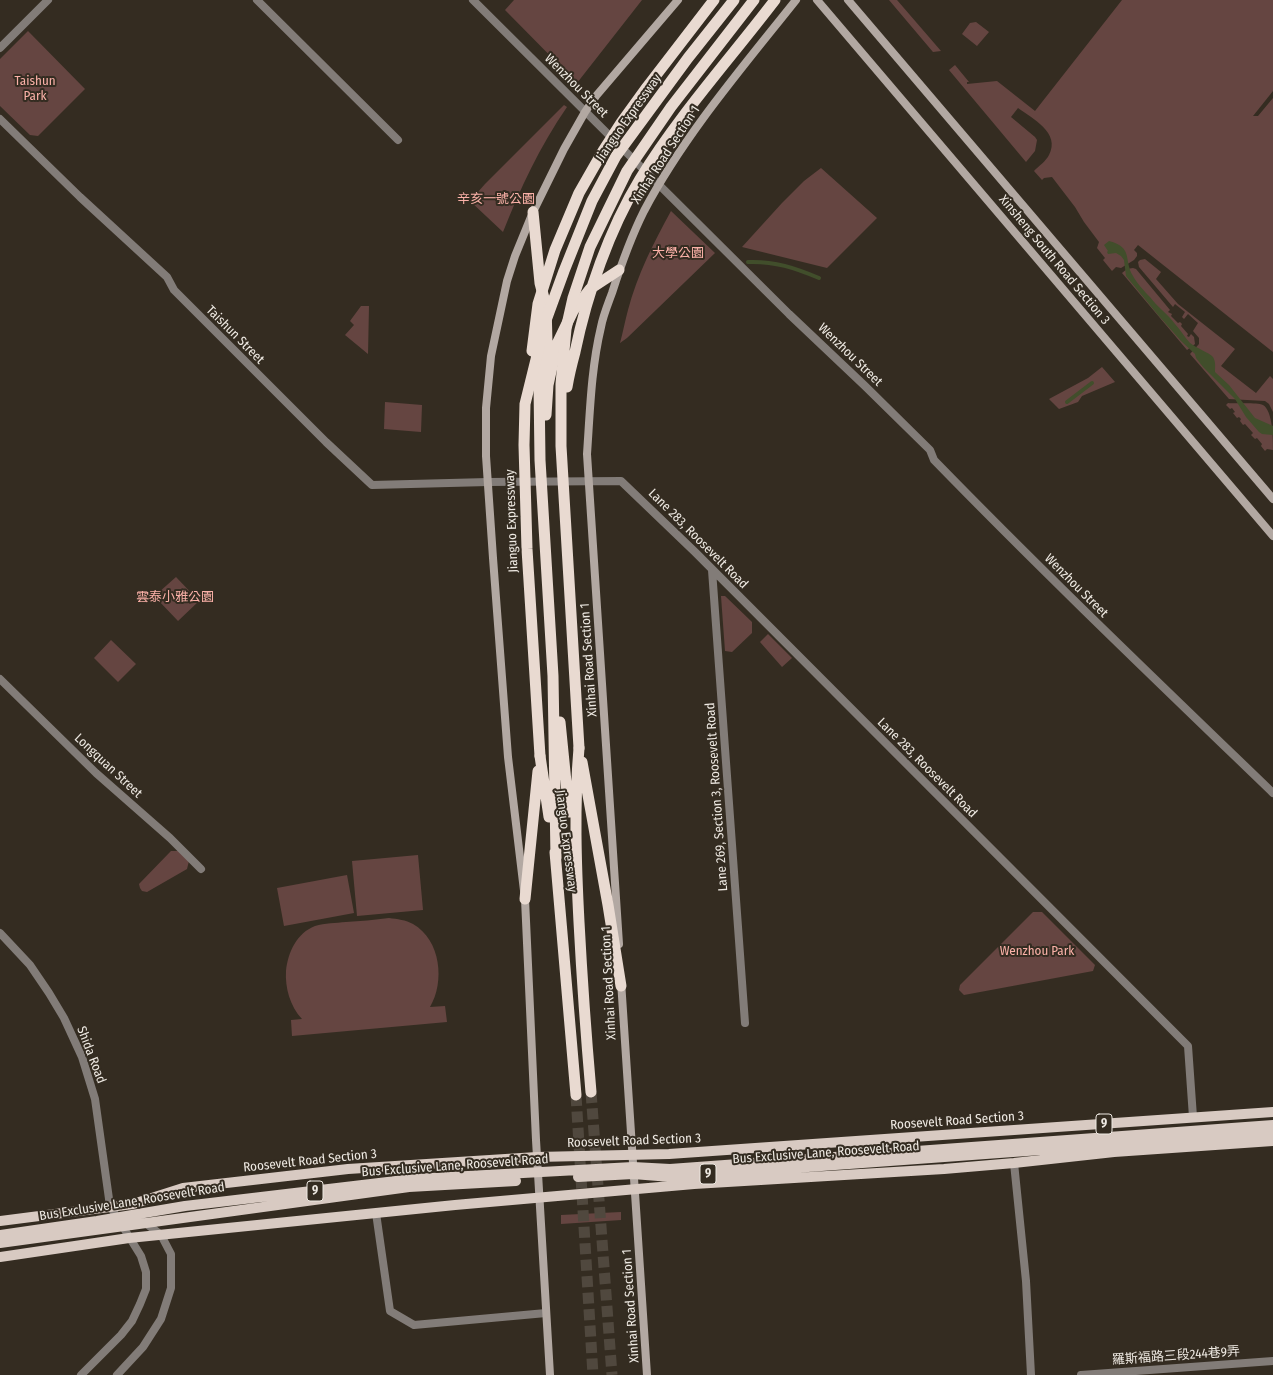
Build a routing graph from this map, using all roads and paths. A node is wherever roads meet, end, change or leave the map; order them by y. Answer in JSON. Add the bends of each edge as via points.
{"nodes":[{"id":1,"x":48,"y":0,"type":"edge"},
{"id":2,"x":257,"y":0,"type":"edge"},
{"id":3,"x":473,"y":0,"type":"edge"},
{"id":4,"x":678,"y":0,"type":"edge"},
{"id":5,"x":714,"y":0,"type":"edge"},
{"id":6,"x":734,"y":0,"type":"edge"},
{"id":7,"x":754,"y":0,"type":"edge"},
{"id":8,"x":775,"y":0,"type":"edge"},
{"id":9,"x":796,"y":0,"type":"edge"},
{"id":10,"x":817,"y":0,"type":"edge"},
{"id":11,"x":848,"y":0,"type":"edge"},
{"id":12,"x":0,"y":48,"type":"edge"},
{"id":13,"x":585,"y":112,"type":"junction"},
{"id":14,"x":0,"y":119,"type":"edge"},
{"id":15,"x":398,"y":140,"type":"dead end"},
{"id":16,"x":659,"y":185,"type":"junction"},
{"id":17,"x":533,"y":212,"type":"junction"},
{"id":18,"x":619,"y":270,"type":"junction"},
{"id":19,"x":525,"y":404,"type":"junction"},
{"id":20,"x":561,"y":446,"type":"junction"},
{"id":21,"x":589,"y":480,"type":"junction"},
{"id":22,"x":541,"y":481,"type":"junction"},
{"id":23,"x":488,"y":482,"type":"junction"},
{"id":24,"x":1273,"y":499,"type":"edge"},
{"id":25,"x":1273,"y":536,"type":"edge"},
{"id":26,"x":712,"y":570,"type":"junction"},
{"id":27,"x":553,"y":676,"type":"junction"},
{"id":28,"x":0,"y":679,"type":"edge"},
{"id":29,"x":579,"y":748,"type":"junction"},
{"id":30,"x":540,"y":756,"type":"junction"},
{"id":31,"x":1273,"y":793,"type":"edge"},
{"id":32,"x":556,"y":858,"type":"junction"},
{"id":33,"x":201,"y":868,"type":"dead end"},
{"id":34,"x":577,"y":883,"type":"junction"},
{"id":35,"x":525,"y":899,"type":"junction"},
{"id":36,"x":0,"y":933,"type":"edge"},
{"id":37,"x":621,"y":986,"type":"junction"},
{"id":38,"x":745,"y":1023,"type":"dead end"},
{"id":39,"x":591,"y":1092,"type":"tunnel mouth"},
{"id":40,"x":576,"y":1095,"type":"tunnel mouth"},
{"id":41,"x":1273,"y":1112,"type":"edge"},
{"id":42,"x":1193,"y":1117,"type":"junction"},
{"id":43,"x":1273,"y":1125,"type":"edge"},
{"id":44,"x":1273,"y":1133,"type":"edge"},
{"id":45,"x":1273,"y":1141,"type":"edge"},
{"id":46,"x":632,"y":1156,"type":"junction"},
{"id":47,"x":537,"y":1157,"type":"junction"},
{"id":48,"x":1014,"y":1163,"type":"junction"},
{"id":49,"x":633,"y":1171,"type":"junction"},
{"id":50,"x":538,"y":1176,"type":"junction"},
{"id":51,"x":634,"y":1190,"type":"junction"},
{"id":52,"x":539,"y":1198,"type":"junction"},
{"id":53,"x":110,"y":1206,"type":"junction"},
{"id":54,"x":376,"y":1213,"type":"junction"},
{"id":55,"x":121,"y":1220,"type":"junction"},
{"id":56,"x":0,"y":1221,"type":"edge"},
{"id":57,"x":145,"y":1223,"type":"junction"},
{"id":58,"x":0,"y":1235,"type":"edge"},
{"id":59,"x":161,"y":1235,"type":"junction"},
{"id":60,"x":129,"y":1238,"type":"junction"},
{"id":61,"x":0,"y":1243,"type":"edge"},
{"id":62,"x":0,"y":1257,"type":"edge"},
{"id":63,"x":546,"y":1313,"type":"junction"},
{"id":64,"x":1273,"y":1362,"type":"edge"},
{"id":65,"x":82,"y":1375,"type":"edge"},
{"id":66,"x":117,"y":1375,"type":"edge"},
{"id":67,"x":550,"y":1375,"type":"edge"},
{"id":68,"x":647,"y":1375,"type":"edge"},
{"id":69,"x":1031,"y":1375,"type":"edge"},
{"id":70,"x":1082,"y":1375,"type":"edge"}],
"edges":[{"from":1,"to":12,"type":"street"},
{"from":2,"to":15,"type":"street"},
{"from":3,"to":13,"type":"street","name":"Wenzhou Street"},
{"from":4,"to":13,"type":"main road","via":[[608,81]]},
{"from":5,"to":19,"type":"highway","bridge":true,"via":[[621,124],[579,193],[555,250],[538,304]]},
{"from":6,"to":19,"type":"highway","name":"Jianguo Expressway","bridge":true,"via":[[616,156],[592,201],[545,323]]},
{"from":7,"to":20,"type":"highway","name":"Jianguo Expressway","bridge":true,"via":[[671,107],[627,171],[590,248],[573,298],[566,329]]},
{"from":8,"to":20,"type":"highway","bridge":true,"via":[[658,151],[620,217],[597,270],[579,331],[568,385]]},
{"from":9,"to":16,"type":"main road","name":"Xinhai Road Section 1","via":[[699,123]]},
{"from":10,"to":25,"type":"main road","name":"Xinsheng South Road Section 3"},
{"from":11,"to":24,"type":"main road","name":"Xinsheng South Road Section 3"},
{"from":13,"to":16,"type":"street","name":"Wenzhou Street"},
{"from":13,"to":17,"type":"main road"},
{"from":14,"to":23,"type":"street","name":"Taishun Street","via":[[80,198],[166,277],[174,290],[372,485]]},
{"from":16,"to":18,"type":"main road","name":"Xinhai Road Section 1","via":[[644,212]]},
{"from":16,"to":31,"type":"street","name":"Wenzhou Street","via":[[930,450],[934,460],[995,523]]},
{"from":17,"to":22,"type":"highway","via":[[540,283],[546,306],[547,342],[539,385]]},
{"from":17,"to":23,"type":"main road","via":[[507,281],[491,356],[486,408]]},
{"from":18,"to":21,"type":"main road","name":"Xinhai Road Section 1","via":[[601,327],[592,382],[587,454]]},
{"from":18,"to":22,"type":"highway","via":[[590,289],[573,312],[557,344],[548,385]]},
{"from":19,"to":30,"type":"highway","name":"Jianguo Expressway","bridge":true,"via":[[527,549]]},
{"from":20,"to":29,"type":"highway","name":"Jianguo Expressway","bridge":true},
{"from":21,"to":22,"type":"street","name":"Lane 283, Roosevelt Road"},
{"from":21,"to":26,"type":"street","name":"Lane 283, Roosevelt Road","via":[[621,480]]},
{"from":21,"to":37,"type":"main road","name":"Xinhai Road Section 1"},
{"from":22,"to":23,"type":"street","name":"Taishun Street"},
{"from":22,"to":27,"type":"highway"},
{"from":23,"to":35,"type":"main road","via":[[508,757]]},
{"from":26,"to":38,"type":"street","name":"Lane 269, Section 3, Roosevelt Road"},
{"from":26,"to":42,"type":"street","name":"Lane 283, Roosevelt Road","via":[[1188,1046]]},
{"from":27,"to":32,"type":"highway"},
{"from":27,"to":34,"type":"highway"},
{"from":28,"to":33,"type":"street","name":"Longquan Street","via":[[96,773]]},
{"from":29,"to":34,"type":"highway","name":"Jianguo Expressway","via":[[576,786]]},
{"from":29,"to":37,"type":"highway"},
{"from":30,"to":32,"type":"highway","name":"Jianguo Expressway"},
{"from":30,"to":35,"type":"highway"},
{"from":32,"to":40,"type":"highway","name":"Jianguo Expressway"},
{"from":34,"to":39,"type":"highway","name":"Jianguo Expressway"},
{"from":35,"to":47,"type":"main road"},
{"from":36,"to":53,"type":"street","name":"Shida Road","via":[[30,964],[64,1018],[82,1057],[95,1100]]},
{"from":37,"to":46,"type":"main road","name":"Xinhai Road Section 1"},
{"from":41,"to":42,"type":"main road","name":"Roosevelt Road Section 3","number":"9"},
{"from":42,"to":46,"type":"main road","name":"Roosevelt Road Section 3","number":"9"},
{"from":43,"to":49,"type":"main road","name":"Bus Exclusive Lane, Roosevelt Road","number":"9"},
{"from":44,"to":49,"type":"main road","name":"Bus Exclusive Lane, Roosevelt Road","number":"9","via":[[671,1177]]},
{"from":45,"to":48,"type":"main road","number":"9","via":[[1114,1152]]},
{"from":46,"to":47,"type":"main road","name":"Roosevelt Road Section 3","number":"9"},
{"from":46,"to":49,"type":"main road","name":"Xinhai Road Section 1"},
{"from":47,"to":50,"type":"main road"},
{"from":47,"to":53,"type":"main road","name":"Roosevelt Road Section 3","number":"9","via":[[348,1168],[183,1188],[132,1204]]},
{"from":48,"to":51,"type":"main road","number":"9"},
{"from":48,"to":69,"type":"street","via":[[1026,1281]]},
{"from":49,"to":50,"type":"main road","name":"Bus Exclusive Lane, Roosevelt Road","number":"9"},
{"from":49,"to":51,"type":"main road","name":"Xinhai Road Section 1"},
{"from":50,"to":52,"type":"main road"},
{"from":50,"to":55,"type":"main road","name":"Bus Exclusive Lane, Roosevelt Road","number":"9","via":[[413,1179],[185,1206]]},
{"from":50,"to":57,"type":"main road","name":"Bus Exclusive Lane, Roosevelt Road","number":"9","via":[[409,1187]]},
{"from":51,"to":52,"type":"main road","number":"9"},
{"from":51,"to":68,"type":"main road","name":"Xinhai Road Section 1"},
{"from":52,"to":54,"type":"main road","number":"9"},
{"from":52,"to":63,"type":"main road"},
{"from":53,"to":55,"type":"street"},
{"from":53,"to":56,"type":"main road","name":"Roosevelt Road Section 3","number":"9"},
{"from":54,"to":59,"type":"main road","number":"9"},
{"from":54,"to":63,"type":"street","via":[[390,1312],[414,1325]]},
{"from":55,"to":57,"type":"main road","name":"Bus Exclusive Lane, Roosevelt Road","number":"9"},
{"from":55,"to":58,"type":"main road","name":"Bus Exclusive Lane, Roosevelt Road","number":"9"},
{"from":55,"to":60,"type":"street"},
{"from":55,"to":61,"type":"main road","name":"Bus Exclusive Lane, Roosevelt Road","number":"9"},
{"from":57,"to":59,"type":"street"},
{"from":59,"to":60,"type":"main road","number":"9"},
{"from":59,"to":66,"type":"street","via":[[171,1254],[171,1288],[161,1319],[143,1346]]},
{"from":60,"to":62,"type":"main road","number":"9"},
{"from":60,"to":65,"type":"street","via":[[141,1256],[146,1272],[146,1289],[132,1320],[121,1335]]},
{"from":63,"to":67,"type":"main road"},
{"from":64,"to":70,"type":"street","name":"羅斯福路三段244巷9弄"}]}
